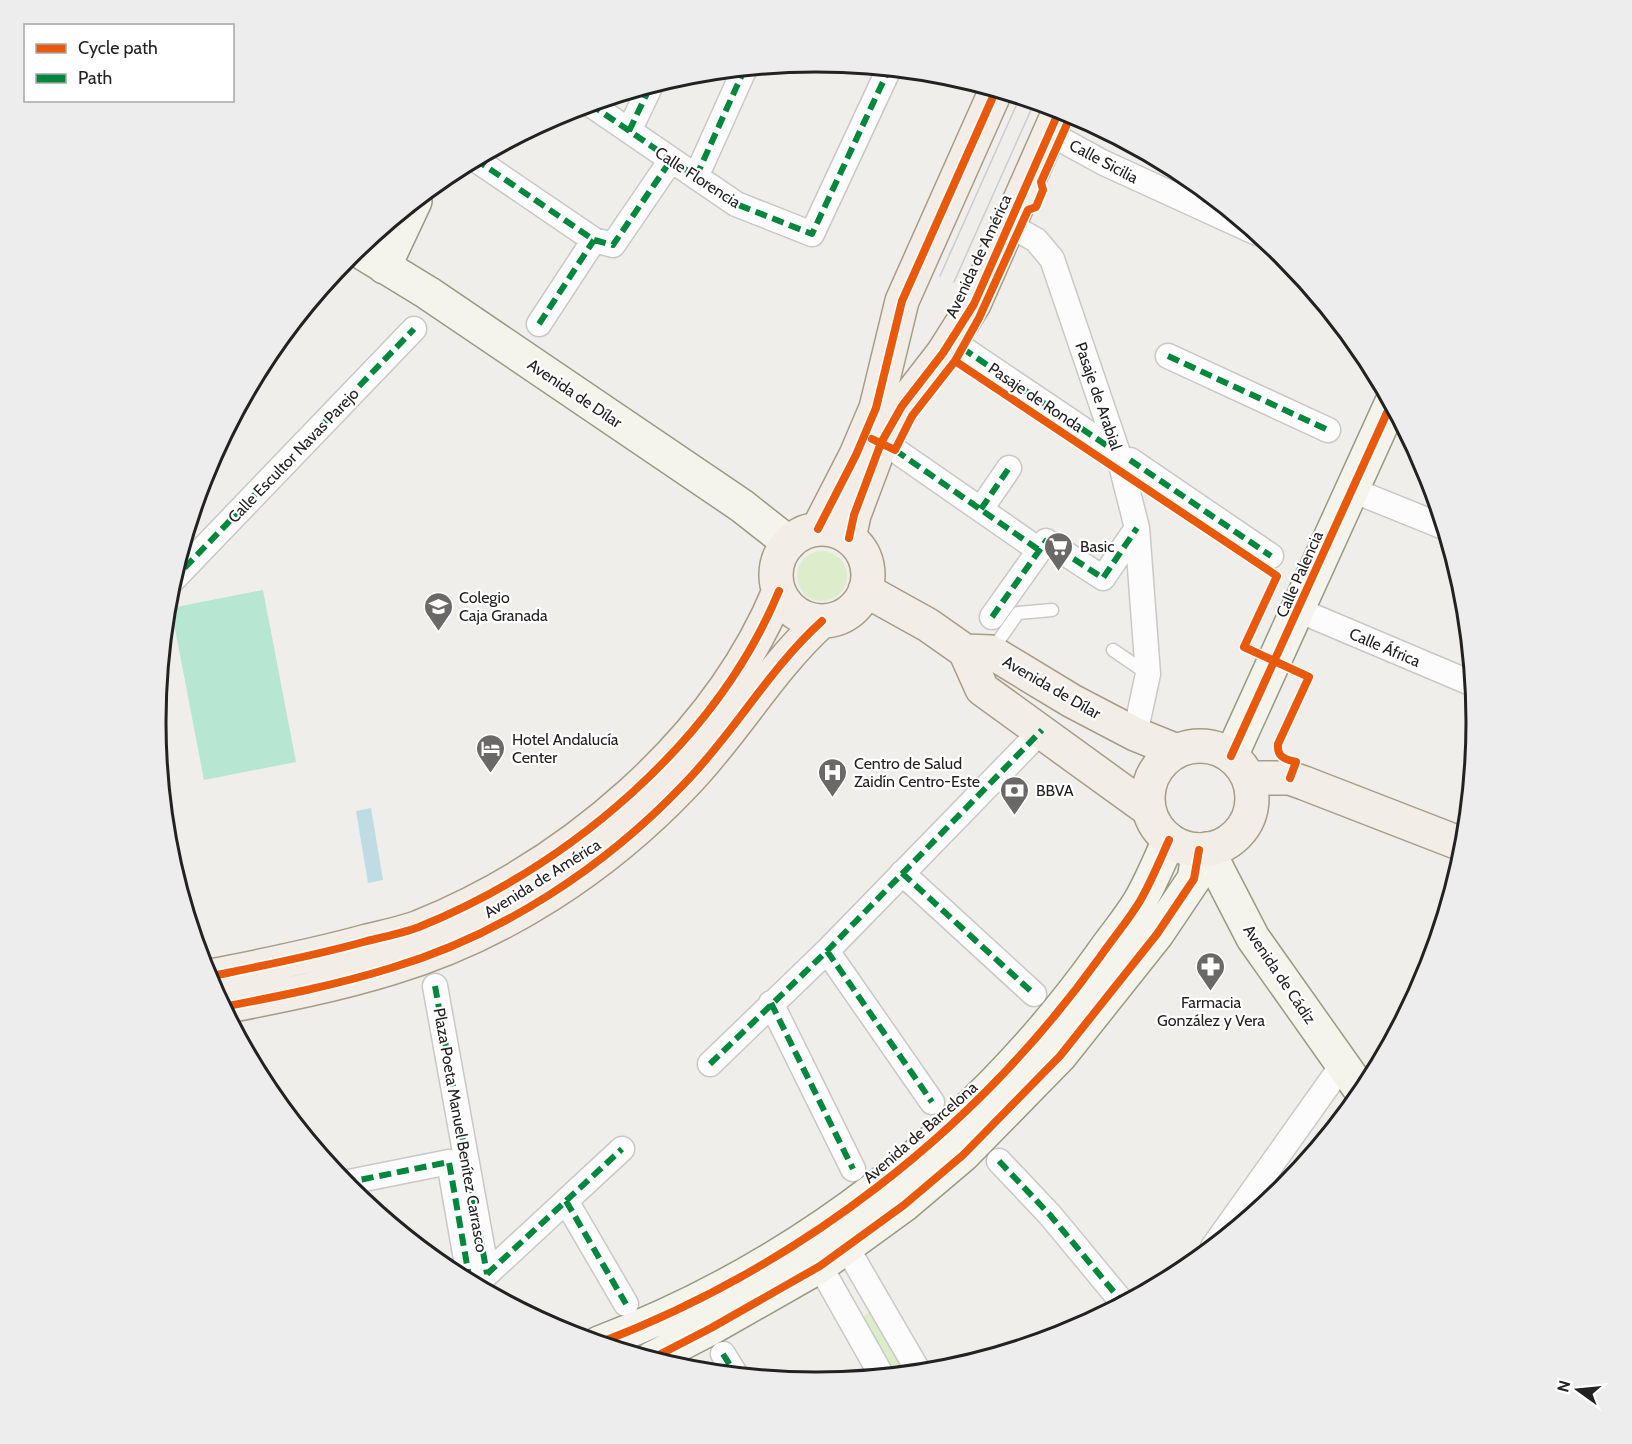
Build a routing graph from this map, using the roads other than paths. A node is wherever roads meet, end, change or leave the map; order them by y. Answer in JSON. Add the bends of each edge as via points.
{"nodes":[{"id":1,"x":886,"y":76,"type":"edge"},
{"id":2,"x":741,"y":77,"type":"edge"},
{"id":3,"x":646,"y":94,"type":"edge"},
{"id":4,"x":993,"y":97,"type":"edge"},
{"id":5,"x":598,"y":109,"type":"edge"},
{"id":6,"x":1055,"y":121,"type":"edge"},
{"id":7,"x":629,"y":131,"type":"junction"},
{"id":8,"x":671,"y":160,"type":"junction"},
{"id":9,"x":483,"y":164,"type":"edge"},
{"id":10,"x":696,"y":177,"type":"junction"},
{"id":11,"x":408,"y":216,"type":"edge"},
{"id":12,"x":1230,"y":221,"type":"edge"},
{"id":13,"x":1009,"y":225,"type":"junction"},
{"id":14,"x":594,"y":240,"type":"junction"},
{"id":15,"x":364,"y":254,"type":"edge"},
{"id":16,"x":384,"y":267,"type":"junction"},
{"id":17,"x":539,"y":324,"type":"dead end"},
{"id":18,"x":414,"y":329,"type":"dead end"},
{"id":19,"x":962,"y":348,"type":"dead end"},
{"id":20,"x":1168,"y":356,"type":"dead end"},
{"id":21,"x":1387,"y":412,"type":"edge"},
{"id":22,"x":1328,"y":430,"type":"dead end"},
{"id":23,"x":1109,"y":447,"type":"dead end"},
{"id":24,"x":895,"y":450,"type":"dead end"},
{"id":25,"x":1130,"y":460,"type":"dead end"},
{"id":26,"x":1009,"y":468,"type":"dead end"},
{"id":27,"x":1352,"y":490,"type":"junction"},
{"id":28,"x":981,"y":509,"type":"junction"},
{"id":29,"x":1435,"y":524,"type":"edge"},
{"id":30,"x":1137,"y":528,"type":"junction"},
{"id":31,"x":834,"y":533,"type":"junction"},
{"id":32,"x":789,"y":543,"type":"junction"},
{"id":33,"x":1039,"y":550,"type":"junction"},
{"id":34,"x":1271,"y":556,"type":"dead end"},
{"id":35,"x":185,"y":568,"type":"edge"},
{"id":36,"x":865,"y":590,"type":"junction"},
{"id":37,"x":779,"y":591,"type":"junction"},
{"id":38,"x":1052,"y":610,"type":"dead end"},
{"id":39,"x":1298,"y":610,"type":"junction"},
{"id":40,"x":992,"y":617,"type":"dead end"},
{"id":41,"x":822,"y":621,"type":"junction"},
{"id":42,"x":1113,"y":650,"type":"dead end"},
{"id":43,"x":978,"y":651,"type":"junction"},
{"id":44,"x":1148,"y":674,"type":"junction"},
{"id":45,"x":1465,"y":681,"type":"edge"},
{"id":46,"x":1042,"y":730,"type":"junction"},
{"id":47,"x":1136,"y":734,"type":"junction"},
{"id":48,"x":1177,"y":750,"type":"junction"},
{"id":49,"x":1239,"y":767,"type":"junction"},
{"id":50,"x":1149,"y":810,"type":"junction"},
{"id":51,"x":1455,"y":842,"type":"edge"},
{"id":52,"x":1192,"y":846,"type":"junction"},
{"id":53,"x":902,"y":873,"type":"junction"},
{"id":54,"x":827,"y":951,"type":"junction"},
{"id":55,"x":217,"y":975,"type":"edge"},
{"id":56,"x":435,"y":986,"type":"dead end"},
{"id":57,"x":1034,"y":994,"type":"dead end"},
{"id":58,"x":771,"y":1003,"type":"junction"},
{"id":59,"x":231,"y":1005,"type":"edge"},
{"id":60,"x":710,"y":1064,"type":"dead end"},
{"id":61,"x":1343,"y":1064,"type":"junction"},
{"id":62,"x":1356,"y":1083,"type":"edge"},
{"id":63,"x":932,"y":1102,"type":"dead end"},
{"id":64,"x":622,"y":1149,"type":"dead end"},
{"id":65,"x":999,"y":1161,"type":"dead end"},
{"id":66,"x":853,"y":1169,"type":"dead end"},
{"id":67,"x":355,"y":1181,"type":"edge"},
{"id":68,"x":566,"y":1201,"type":"junction"},
{"id":69,"x":1228,"y":1225,"type":"edge"},
{"id":70,"x":847,"y":1248,"type":"junction"},
{"id":71,"x":820,"y":1266,"type":"junction"},
{"id":72,"x":478,"y":1276,"type":"edge"},
{"id":73,"x":478,"y":1277,"type":"edge"},
{"id":74,"x":479,"y":1277,"type":"edge"},
{"id":75,"x":1118,"y":1297,"type":"edge"},
{"id":76,"x":626,"y":1304,"type":"dead end"},
{"id":77,"x":609,"y":1339,"type":"edge"},
{"id":78,"x":662,"y":1353,"type":"edge"},
{"id":79,"x":723,"y":1354,"type":"dead end"},
{"id":80,"x":914,"y":1364,"type":"edge"},
{"id":81,"x":730,"y":1366,"type":"edge"},
{"id":82,"x":878,"y":1369,"type":"edge"}],
"edges":[{"from":1,"to":10,"type":"street","name":"Calle Florencia","via":[[812,234],[736,204]]},
{"from":2,"to":10,"type":"street"},
{"from":3,"to":7,"type":"street"},
{"from":4,"to":31,"type":"main road","via":[[902,300],[876,408],[856,455]]},
{"from":5,"to":7,"type":"street","name":"Calle Florencia"},
{"from":6,"to":12,"type":"street","name":"Calle Sicilia","via":[[1104,163]]},
{"from":6,"to":13,"type":"main road","name":"Avenida de América"},
{"from":7,"to":8,"type":"street","name":"Calle Florencia"},
{"from":8,"to":10,"type":"street","name":"Calle Florencia"},
{"from":8,"to":14,"type":"street","via":[[613,245]]},
{"from":9,"to":14,"type":"street"},
{"from":11,"to":16,"type":"main road"},
{"from":13,"to":30,"type":"street","name":"Pasaje de Arabial","via":[[1036,240],[1052,259],[1108,422]]},
{"from":13,"to":31,"type":"main road","name":"Avenida de América","via":[[974,304],[944,353],[902,406],[881,443],[854,515]]},
{"from":14,"to":17,"type":"street"},
{"from":15,"to":16,"type":"main road","name":"Avenida de Dílar"},
{"from":16,"to":32,"type":"main road","name":"Avenida de Dílar","via":[[429,293],[742,506]]},
{"from":18,"to":35,"type":"street","name":"Calle Escultor Navas Parejo"},
{"from":19,"to":23,"type":"street","name":"Pasaje de Ronda"},
{"from":20,"to":22,"type":"street"},
{"from":21,"to":27,"type":"main road","name":"Calle Palencia"},
{"from":24,"to":28,"type":"street"},
{"from":25,"to":34,"type":"street"},
{"from":26,"to":28,"type":"street"},
{"from":27,"to":29,"type":"street"},
{"from":27,"to":39,"type":"main road","name":"Calle Palencia"},
{"from":28,"to":33,"type":"street"},
{"from":30,"to":33,"type":"street","via":[[1103,579],[1046,541]]},
{"from":30,"to":44,"type":"street","name":"Pasaje de Arabial"},
{"from":31,"to":32,"type":"main road","via":[[804,532]]},
{"from":31,"to":36,"type":"main road","via":[[865,559]]},
{"from":32,"to":37,"type":"main road","via":[[777,567]]},
{"from":33,"to":40,"type":"street"},
{"from":36,"to":41,"type":"main road","via":[[848,613]]},
{"from":36,"to":43,"type":"main road","name":"Avenida de Dílar"},
{"from":37,"to":41,"type":"main road","via":[[795,613]]},
{"from":37,"to":55,"type":"main road","name":"Avenida de América","via":[[764,626],[719,697],[612,812],[558,853],[491,894],[417,928],[318,955]]},
{"from":38,"to":43,"type":"lane","via":[[1018,613]]},
{"from":39,"to":45,"type":"street","name":"Calle África"},
{"from":39,"to":49,"type":"main road","name":"Calle Palencia"},
{"from":41,"to":59,"type":"main road","name":"Avenida de América","via":[[787,656],[686,783],[634,834],[592,867],[518,912],[454,944],[393,968],[313,990]]},
{"from":42,"to":44,"type":"lane"},
{"from":43,"to":46,"type":"main road","via":[[982,689]]},
{"from":43,"to":47,"type":"main road","name":"Avenida de Dílar"},
{"from":44,"to":47,"type":"street","name":"Pasaje de Arabial"},
{"from":46,"to":50,"type":"main road"},
{"from":46,"to":53,"type":"street"},
{"from":47,"to":48,"type":"main road","name":"Avenida de Dílar"},
{"from":48,"to":49,"type":"main road","via":[[1205,746]]},
{"from":48,"to":50,"type":"main road","via":[[1152,775]]},
{"from":49,"to":51,"type":"main road","via":[[1290,778]]},
{"from":49,"to":52,"type":"main road","via":[[1251,809],[1245,823],[1235,836]]},
{"from":50,"to":52,"type":"main road","via":[[1153,822]]},
{"from":52,"to":61,"type":"main road","name":"Avenida de Cádiz"},
{"from":52,"to":70,"type":"main road","via":[[1194,879],[1157,934],[1060,1056],[963,1155]]},
{"from":52,"to":77,"type":"main road","name":"Avenida de Barcelona","via":[[1140,902],[1041,1033],[985,1093],[915,1157],[862,1200],[796,1245],[716,1291]]},
{"from":53,"to":54,"type":"street"},
{"from":53,"to":57,"type":"street"},
{"from":54,"to":58,"type":"street"},
{"from":54,"to":63,"type":"street","name":"Avenida de Barcelona"},
{"from":56,"to":73,"type":"street","name":"Plaza Poeta Manuel Benítez Carrasco"},
{"from":58,"to":60,"type":"street"},
{"from":58,"to":66,"type":"street","name":"Avenida de Barcelona"},
{"from":61,"to":62,"type":"main road","name":"Avenida de Cádiz"},
{"from":61,"to":69,"type":"street"},
{"from":64,"to":68,"type":"street"},
{"from":65,"to":75,"type":"street"},
{"from":67,"to":72,"type":"street","name":"Plaza Poeta Manuel Benítez Carrasco","via":[[449,1162]]},
{"from":68,"to":74,"type":"street"},
{"from":68,"to":76,"type":"street"},
{"from":70,"to":71,"type":"main road"},
{"from":70,"to":80,"type":"street"},
{"from":71,"to":78,"type":"main road"},
{"from":71,"to":82,"type":"street"},
{"from":79,"to":81,"type":"street"}]}
